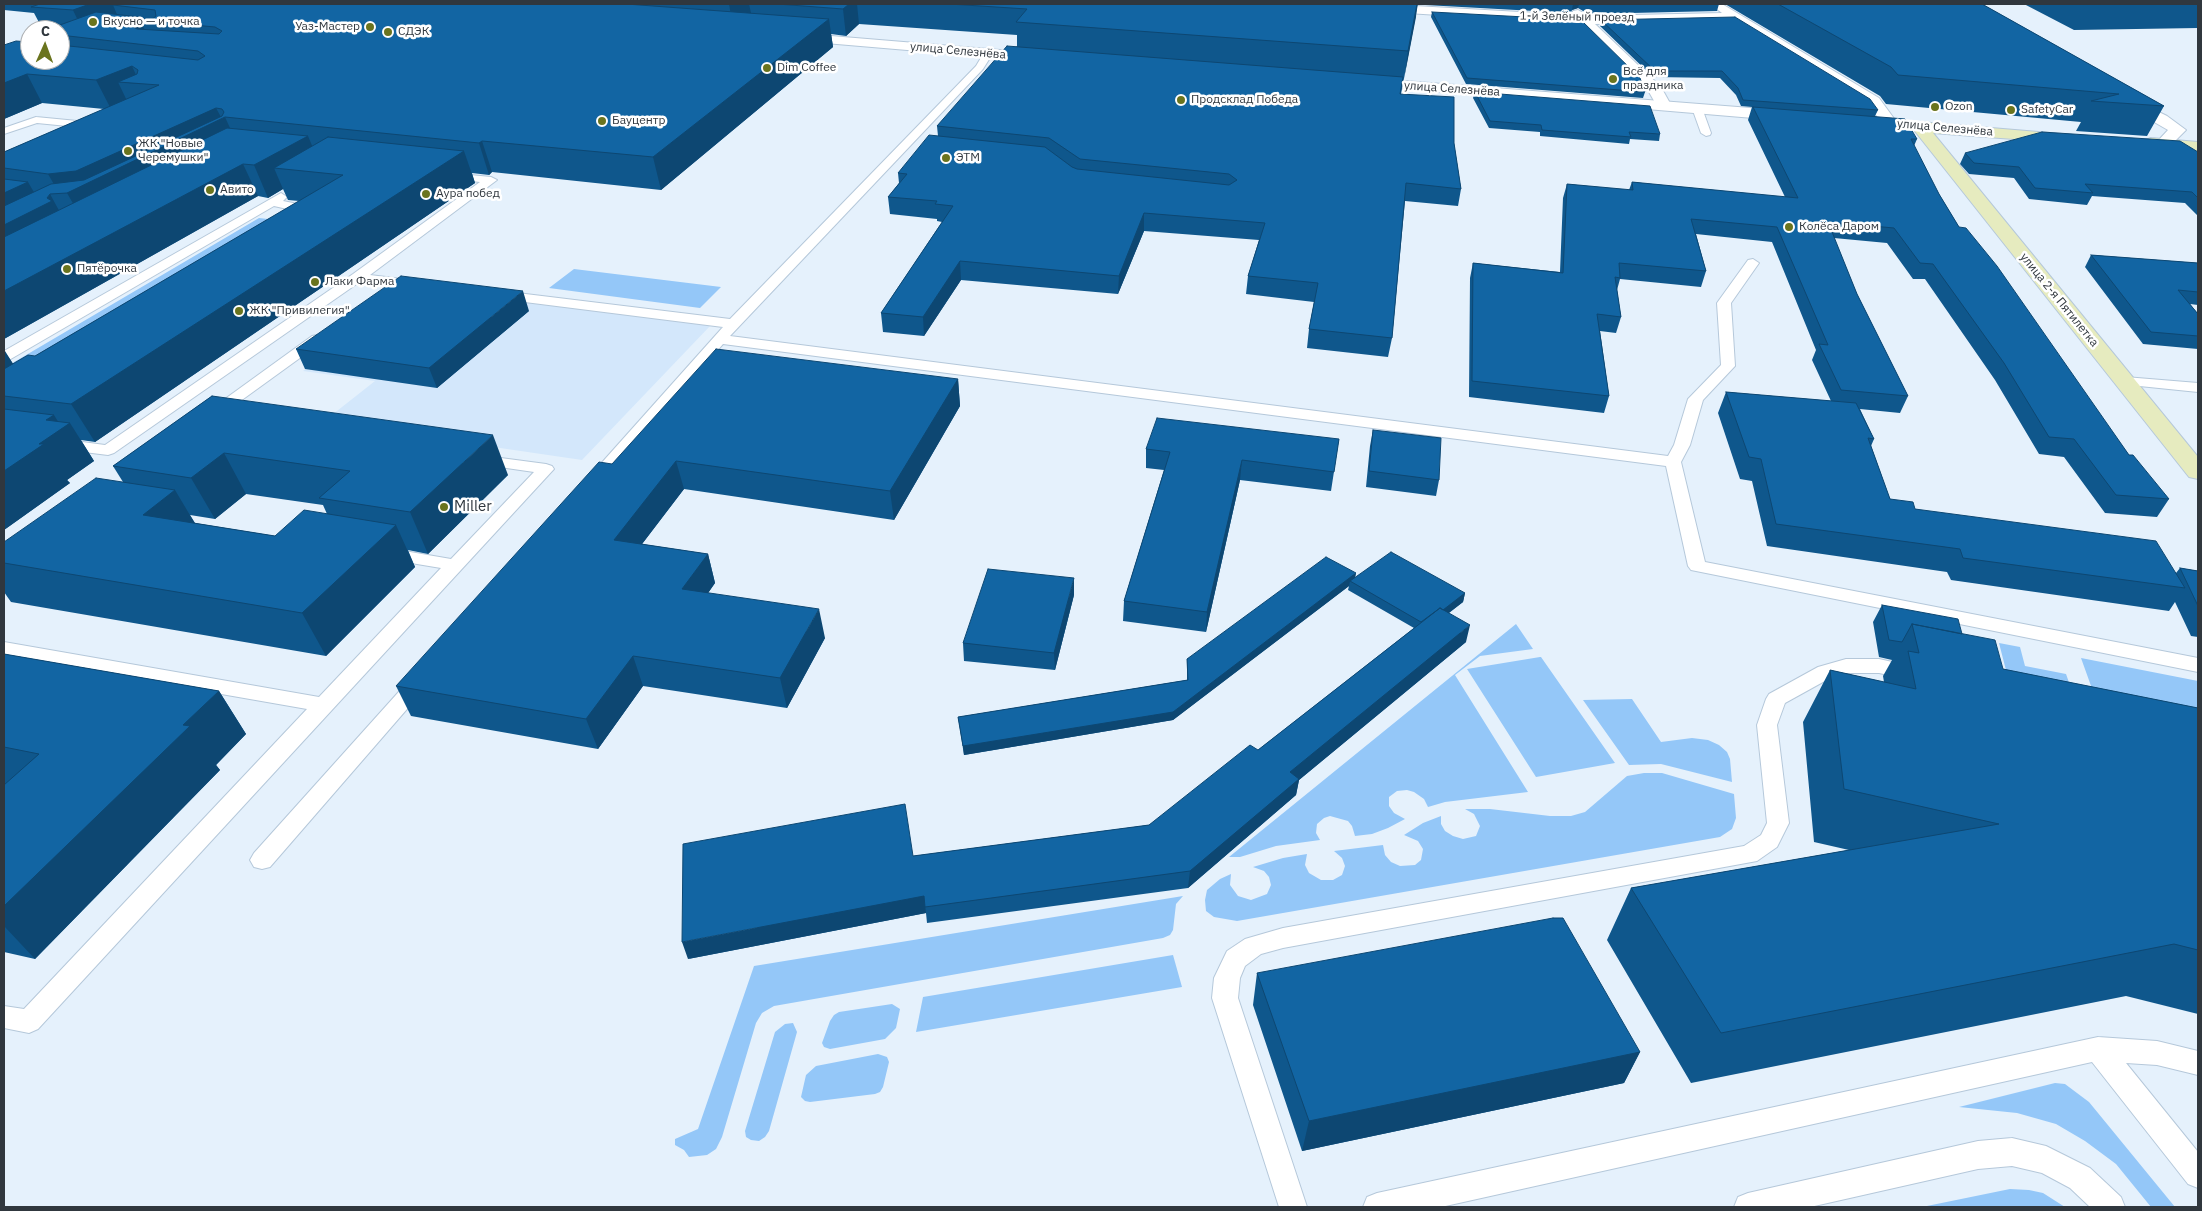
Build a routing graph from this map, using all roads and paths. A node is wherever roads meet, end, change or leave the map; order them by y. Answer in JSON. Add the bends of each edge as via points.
{"nodes":[{"id":1,"x":1565,"y":4,"type":"edge"},
{"id":2,"x":1714,"y":4,"type":"edge"},
{"id":3,"x":1368,"y":8,"type":"edge"},
{"id":4,"x":1736,"y":17,"type":"junction"},
{"id":5,"x":1586,"y":20,"type":"junction"},
{"id":6,"x":777,"y":36,"type":"edge"},
{"id":7,"x":988,"y":53,"type":"junction"},
{"id":8,"x":1054,"y":58,"type":"edge"},
{"id":9,"x":1349,"y":81,"type":"edge"},
{"id":10,"x":2118,"y":96,"type":"edge"},
{"id":11,"x":1663,"y":105,"type":"junction"},
{"id":12,"x":1697,"y":108,"type":"junction"},
{"id":13,"x":105,"y":117,"type":"edge"},
{"id":14,"x":1801,"y":117,"type":"edge"},
{"id":15,"x":1873,"y":122,"type":"edge"},
{"id":16,"x":89,"y":124,"type":"junction"},
{"id":17,"x":1890,"y":124,"type":"junction"},
{"id":18,"x":1920,"y":127,"type":"junction"},
{"id":19,"x":4,"y":131,"type":"edge"},
{"id":20,"x":1706,"y":133,"type":"dead end"},
{"id":21,"x":101,"y":138,"type":"edge"},
{"id":22,"x":2084,"y":139,"type":"edge"},
{"id":23,"x":2134,"y":142,"type":"edge"},
{"id":24,"x":904,"y":144,"type":"junction"},
{"id":25,"x":2163,"y":144,"type":"junction"},
{"id":26,"x":924,"y":146,"type":"edge"},
{"id":27,"x":2198,"y":147,"type":"edge"},
{"id":28,"x":433,"y":174,"type":"edge"},
{"id":29,"x":296,"y":188,"type":"edge"},
{"id":30,"x":272,"y":202,"type":"junction"},
{"id":31,"x":308,"y":224,"type":"edge"},
{"id":32,"x":1753,"y":263,"type":"dead end"},
{"id":33,"x":358,"y":277,"type":"junction"},
{"id":34,"x":396,"y":282,"type":"junction"},
{"id":35,"x":416,"y":284,"type":"edge"},
{"id":36,"x":380,"y":293,"type":"edge"},
{"id":37,"x":486,"y":293,"type":"edge"},
{"id":38,"x":733,"y":324,"type":"junction"},
{"id":39,"x":332,"y":328,"type":"edge"},
{"id":40,"x":720,"y":339,"type":"junction"},
{"id":41,"x":4,"y":357,"type":"edge"},
{"id":42,"x":2125,"y":381,"type":"junction"},
{"id":43,"x":2198,"y":388,"type":"edge"},
{"id":44,"x":222,"y":425,"type":"edge"},
{"id":45,"x":42,"y":442,"type":"edge"},
{"id":46,"x":458,"y":457,"type":"edge"},
{"id":47,"x":1673,"y":462,"type":"junction"},
{"id":48,"x":2198,"y":472,"type":"edge"},
{"id":49,"x":584,"y":494,"type":"edge"},
{"id":50,"x":367,"y":551,"type":"edge"},
{"id":51,"x":455,"y":565,"type":"junction"},
{"id":52,"x":4,"y":649,"type":"edge"},
{"id":53,"x":2198,"y":665,"type":"edge"},
{"id":54,"x":433,"y":666,"type":"edge"},
{"id":55,"x":1937,"y":678,"type":"edge"},
{"id":56,"x":323,"y":705,"type":"junction"},
{"id":57,"x":262,"y":860,"type":"dead end"},
{"id":58,"x":4,"y":1017,"type":"edge"},
{"id":59,"x":2098,"y":1049,"type":"junction"},
{"id":60,"x":2198,"y":1063,"type":"edge"},
{"id":61,"x":2198,"y":1174,"type":"edge"},
{"id":62,"x":1768,"y":1205,"type":"edge"},
{"id":63,"x":1293,"y":1207,"type":"edge"},
{"id":64,"x":1377,"y":1207,"type":"edge"},
{"id":65,"x":2110,"y":1207,"type":"edge"}],
"edges":[{"from":1,"to":5,"type":"street"},
{"from":2,"to":4,"type":"street"},
{"from":3,"to":5,"type":"street","name":"1-й Зелёный проезд"},
{"from":4,"to":5,"type":"street","name":"1-й Зелёный проезд"},
{"from":4,"to":17,"type":"street","via":[[1874,101]]},
{"from":5,"to":11,"type":"street","via":[[1656,90]]},
{"from":6,"to":7,"type":"street","name":"улица Селезнёва"},
{"from":7,"to":8,"type":"street","name":"улица Селезнёва"},
{"from":7,"to":24,"type":"lane","via":[[980,67]]},
{"from":9,"to":11,"type":"street","name":"улица Селезнёва"},
{"from":10,"to":25,"type":"street","via":[[2178,130]]},
{"from":11,"to":12,"type":"street","name":"улица Селезнёва"},
{"from":12,"to":14,"type":"street","name":"улица Селезнёва"},
{"from":12,"to":20,"type":"lane"},
{"from":13,"to":16,"type":"lane"},
{"from":15,"to":17,"type":"street","name":"улица Селезнёва"},
{"from":16,"to":19,"type":"lane","via":[[36,120]]},
{"from":16,"to":21,"type":"lane","via":[[111,128]]},
{"from":17,"to":18,"type":"street","name":"улица Селезнёва"},
{"from":18,"to":22,"type":"main road","name":"улица Селезнёва"},
{"from":18,"to":42,"type":"main road","name":"улица 2-я Пятилетка"},
{"from":23,"to":25,"type":"main road"},
{"from":24,"to":26,"type":"lane"},
{"from":24,"to":38,"type":"lane"},
{"from":25,"to":27,"type":"main road"},
{"from":28,"to":33,"type":"lane","via":[[491,180]]},
{"from":29,"to":30,"type":"lane"},
{"from":30,"to":31,"type":"lane","via":[[325,214]]},
{"from":30,"to":41,"type":"lane"},
{"from":32,"to":47,"type":"lane","via":[[1724,304],[1728,366],[1696,399],[1682,445]]},
{"from":33,"to":34,"type":"lane"},
{"from":33,"to":45,"type":"lane","via":[[108,450]]},
{"from":34,"to":35,"type":"lane"},
{"from":34,"to":36,"type":"lane"},
{"from":37,"to":38,"type":"lane"},
{"from":38,"to":40,"type":"lane"},
{"from":39,"to":44,"type":"lane","via":[[202,422]]},
{"from":40,"to":47,"type":"lane"},
{"from":40,"to":49,"type":"lane"},
{"from":42,"to":43,"type":"lane"},
{"from":42,"to":48,"type":"main road","name":"улица 2-я Пятилетка"},
{"from":46,"to":51,"type":"lane","via":[[546,469]]},
{"from":47,"to":53,"type":"lane","via":[[1697,566]]},
{"from":50,"to":51,"type":"lane"},
{"from":51,"to":56,"type":"lane"},
{"from":52,"to":56,"type":"lane"},
{"from":54,"to":57,"type":"lane"},
{"from":55,"to":63,"type":"lane","via":[[1879,666],[1846,666],[1825,672],[1776,699],[1767,725],[1778,823],[1769,841],[1749,854],[1283,938],[1254,946],[1236,959],[1227,978],[1226,998]]},
{"from":56,"to":58,"type":"lane","via":[[29,1020]]},
{"from":59,"to":60,"type":"lane","via":[[2157,1053]]},
{"from":59,"to":61,"type":"lane"},
{"from":59,"to":64,"type":"lane"},
{"from":62,"to":65,"type":"lane","via":[[1978,1155],[2012,1152],[2046,1160],[2080,1178]]}]}
